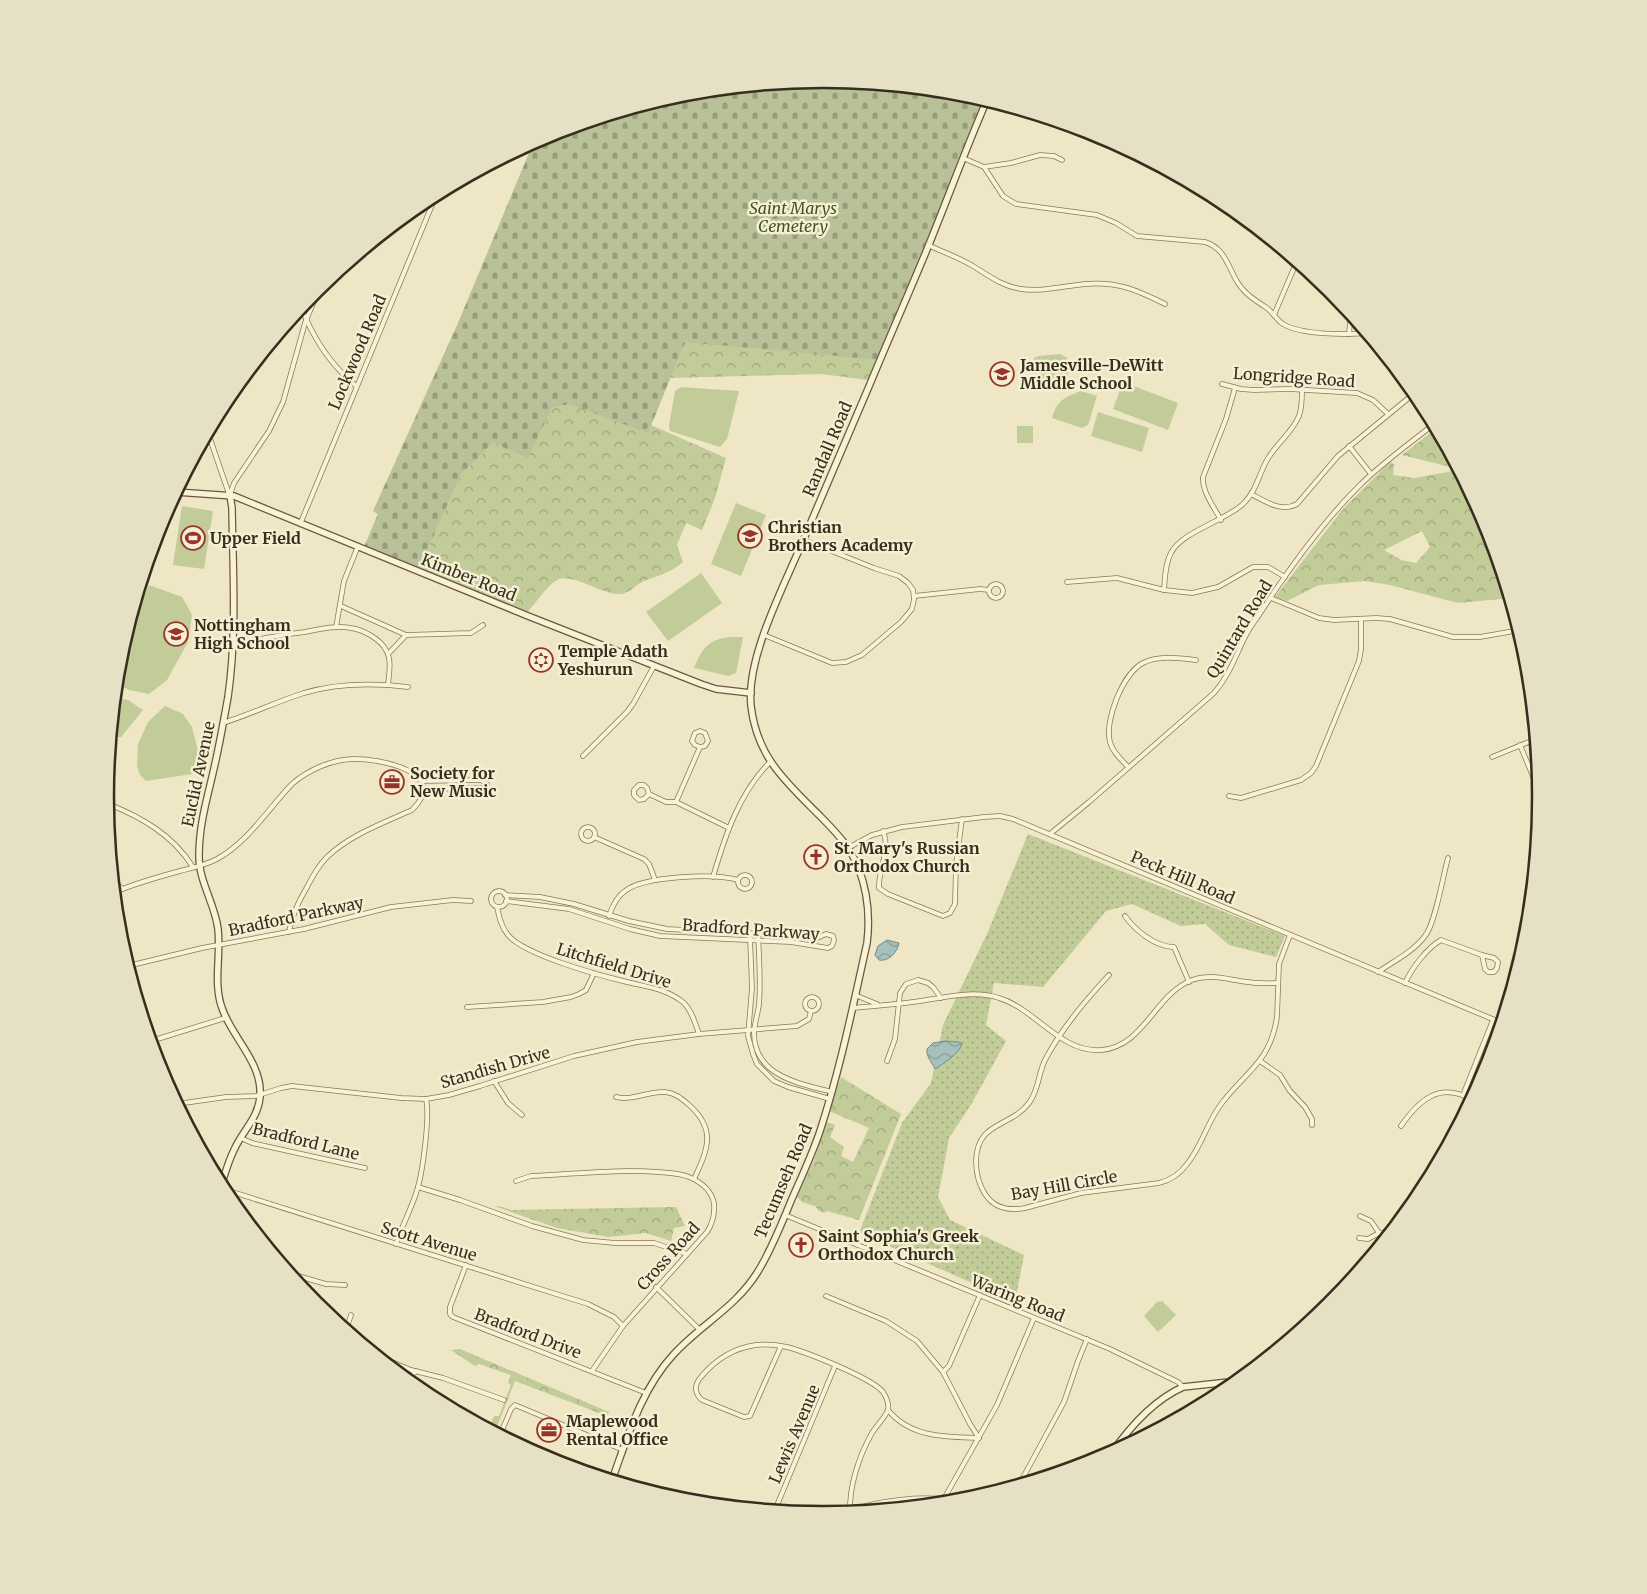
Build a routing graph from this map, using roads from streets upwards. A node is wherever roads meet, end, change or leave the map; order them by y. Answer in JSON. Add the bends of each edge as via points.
{"nodes":[{"id":1,"x":984,"y":106,"type":"edge"},
{"id":2,"x":963,"y":158,"type":"junction"},
{"id":3,"x":1062,"y":160,"type":"dead end"},
{"id":4,"x":984,"y":167,"type":"junction"},
{"id":5,"x":432,"y":205,"type":"edge"},
{"id":6,"x":928,"y":245,"type":"junction"},
{"id":7,"x":1294,"y":267,"type":"edge"},
{"id":8,"x":1165,"y":304,"type":"dead end"},
{"id":9,"x":312,"y":306,"type":"edge"},
{"id":10,"x":304,"y":314,"type":"edge"},
{"id":11,"x":1274,"y":315,"type":"junction"},
{"id":12,"x":306,"y":319,"type":"junction"},
{"id":13,"x":1350,"y":322,"type":"edge"},
{"id":14,"x":1361,"y":333,"type":"edge"},
{"id":15,"x":1349,"y":334,"type":"junction"},
{"id":16,"x":1222,"y":384,"type":"dead end"},
{"id":17,"x":356,"y":386,"type":"junction"},
{"id":18,"x":1235,"y":388,"type":"junction"},
{"id":19,"x":1302,"y":390,"type":"junction"},
{"id":20,"x":1409,"y":397,"type":"edge"},
{"id":21,"x":1388,"y":414,"type":"junction"},
{"id":22,"x":1429,"y":428,"type":"edge"},
{"id":23,"x":210,"y":440,"type":"edge"},
{"id":24,"x":1349,"y":446,"type":"junction"},
{"id":25,"x":1372,"y":474,"type":"junction"},
{"id":26,"x":183,"y":492,"type":"edge"},
{"id":27,"x":1251,"y":494,"type":"junction"},
{"id":28,"x":230,"y":495,"type":"junction"},
{"id":29,"x":1221,"y":520,"type":"junction"},
{"id":30,"x":300,"y":522,"type":"junction"},
{"id":31,"x":804,"y":540,"type":"junction"},
{"id":32,"x":358,"y":546,"type":"junction"},
{"id":33,"x":1285,"y":577,"type":"junction"},
{"id":34,"x":1067,"y":582,"type":"dead end"},
{"id":35,"x":989,"y":590,"type":"dead end"},
{"id":36,"x":1164,"y":590,"type":"junction"},
{"id":37,"x":914,"y":596,"type":"junction"},
{"id":38,"x":1271,"y":598,"type":"junction"},
{"id":39,"x":341,"y":606,"type":"junction"},
{"id":40,"x":1361,"y":619,"type":"junction"},
{"id":41,"x":483,"y":625,"type":"dead end"},
{"id":42,"x":336,"y":627,"type":"junction"},
{"id":43,"x":1513,"y":631,"type":"edge"},
{"id":44,"x":406,"y":635,"type":"junction"},
{"id":45,"x":764,"y":635,"type":"junction"},
{"id":46,"x":233,"y":645,"type":"junction"},
{"id":47,"x":388,"y":654,"type":"junction"},
{"id":48,"x":1196,"y":660,"type":"dead end"},
{"id":49,"x":654,"y":666,"type":"junction"},
{"id":50,"x":388,"y":684,"type":"junction"},
{"id":51,"x":408,"y":687,"type":"dead end"},
{"id":52,"x":751,"y":693,"type":"junction"},
{"id":53,"x":223,"y":723,"type":"junction"},
{"id":54,"x":1530,"y":741,"type":"edge"},
{"id":55,"x":1520,"y":745,"type":"junction"},
{"id":56,"x":700,"y":747,"type":"junction"},
{"id":57,"x":583,"y":756,"type":"dead end"},
{"id":58,"x":1492,"y":757,"type":"dead end"},
{"id":59,"x":770,"y":762,"type":"junction"},
{"id":60,"x":1128,"y":767,"type":"junction"},
{"id":61,"x":1532,"y":774,"type":"edge"},
{"id":62,"x":422,"y":781,"type":"junction"},
{"id":63,"x":424,"y":789,"type":"junction"},
{"id":64,"x":649,"y":794,"type":"junction"},
{"id":65,"x":1229,"y":796,"type":"dead end"},
{"id":66,"x":676,"y":802,"type":"junction"},
{"id":67,"x":114,"y":807,"type":"edge"},
{"id":68,"x":962,"y":819,"type":"junction"},
{"id":69,"x":729,"y":828,"type":"junction"},
{"id":70,"x":883,"y":831,"type":"junction"},
{"id":71,"x":1050,"y":834,"type":"junction"},
{"id":72,"x":594,"y":837,"type":"dead end"},
{"id":73,"x":848,"y":848,"type":"junction"},
{"id":74,"x":1448,"y":858,"type":"dead end"},
{"id":75,"x":196,"y":866,"type":"junction"},
{"id":76,"x":713,"y":877,"type":"junction"},
{"id":77,"x":655,"y":880,"type":"junction"},
{"id":78,"x":738,"y":880,"type":"dead end"},
{"id":79,"x":120,"y":887,"type":"edge"},
{"id":80,"x":122,"y":889,"type":"joint"},
{"id":81,"x":505,"y":895,"type":"junction"},
{"id":82,"x":471,"y":901,"type":"dead end"},
{"id":83,"x":506,"y":901,"type":"junction"},
{"id":84,"x":497,"y":906,"type":"junction"},
{"id":85,"x":609,"y":914,"type":"junction"},
{"id":86,"x":1125,"y":916,"type":"dead end"},
{"id":87,"x":607,"y":921,"type":"junction"},
{"id":88,"x":289,"y":932,"type":"junction"},
{"id":89,"x":750,"y":933,"type":"junction"},
{"id":90,"x":758,"y":934,"type":"junction"},
{"id":91,"x":1290,"y":935,"type":"junction"},
{"id":92,"x":750,"y":940,"type":"junction"},
{"id":93,"x":758,"y":941,"type":"junction"},
{"id":94,"x":219,"y":945,"type":"junction"},
{"id":95,"x":1482,"y":955,"type":"junction"},
{"id":96,"x":134,"y":964,"type":"edge"},
{"id":97,"x":1378,"y":972,"type":"junction"},
{"id":98,"x":594,"y":973,"type":"junction"},
{"id":99,"x":1109,"y":975,"type":"dead end"},
{"id":100,"x":1188,"y":982,"type":"junction"},
{"id":101,"x":1278,"y":983,"type":"junction"},
{"id":102,"x":1405,"y":983,"type":"junction"},
{"id":103,"x":855,"y":995,"type":"junction"},
{"id":104,"x":941,"y":998,"type":"junction"},
{"id":105,"x":877,"y":1004,"type":"junction"},
{"id":106,"x":899,"y":1004,"type":"junction"},
{"id":107,"x":467,"y":1007,"type":"dead end"},
{"id":108,"x":852,"y":1008,"type":"junction"},
{"id":109,"x":811,"y":1011,"type":"dead end"},
{"id":110,"x":225,"y":1018,"type":"junction"},
{"id":111,"x":1493,"y":1020,"type":"junction"},
{"id":112,"x":1496,"y":1021,"type":"edge"},
{"id":113,"x":754,"y":1029,"type":"junction"},
{"id":114,"x":748,"y":1030,"type":"junction"},
{"id":115,"x":699,"y":1034,"type":"junction"},
{"id":116,"x":1060,"y":1037,"type":"junction"},
{"id":117,"x":157,"y":1039,"type":"edge"},
{"id":118,"x":887,"y":1062,"type":"dead end"},
{"id":119,"x":1260,"y":1062,"type":"junction"},
{"id":120,"x":494,"y":1082,"type":"junction"},
{"id":121,"x":832,"y":1092,"type":"junction"},
{"id":122,"x":260,"y":1094,"type":"junction"},
{"id":123,"x":1463,"y":1094,"type":"junction"},
{"id":124,"x":1467,"y":1096,"type":"edge"},
{"id":125,"x":616,"y":1098,"type":"dead end"},
{"id":126,"x":426,"y":1099,"type":"junction"},
{"id":127,"x":830,"y":1099,"type":"junction"},
{"id":128,"x":183,"y":1103,"type":"edge"},
{"id":129,"x":522,"y":1114,"type":"dead end"},
{"id":130,"x":1312,"y":1125,"type":"dead end"},
{"id":131,"x":1401,"y":1126,"type":"dead end"},
{"id":132,"x":241,"y":1138,"type":"junction"},
{"id":133,"x":365,"y":1168,"type":"dead end"},
{"id":134,"x":225,"y":1176,"type":"edge"},
{"id":135,"x":694,"y":1179,"type":"junction"},
{"id":136,"x":516,"y":1181,"type":"dead end"},
{"id":137,"x":418,"y":1187,"type":"junction"},
{"id":138,"x":235,"y":1193,"type":"edge"},
{"id":139,"x":785,"y":1215,"type":"junction"},
{"id":140,"x":1360,"y":1216,"type":"dead end"},
{"id":141,"x":1379,"y":1233,"type":"junction"},
{"id":142,"x":1383,"y":1233,"type":"edge"},
{"id":143,"x":1359,"y":1238,"type":"dead end"},
{"id":144,"x":396,"y":1244,"type":"junction"},
{"id":145,"x":687,"y":1254,"type":"junction"},
{"id":146,"x":466,"y":1266,"type":"junction"},
{"id":147,"x":302,"y":1278,"type":"edge"},
{"id":148,"x":345,"y":1285,"type":"dead end"},
{"id":149,"x":656,"y":1287,"type":"junction"},
{"id":150,"x":980,"y":1295,"type":"junction"},
{"id":151,"x":826,"y":1296,"type":"dead end"},
{"id":152,"x":351,"y":1315,"type":"dead end"},
{"id":153,"x":1034,"y":1318,"type":"junction"},
{"id":154,"x":348,"y":1323,"type":"edge"},
{"id":155,"x":623,"y":1326,"type":"junction"},
{"id":156,"x":700,"y":1330,"type":"junction"},
{"id":157,"x":1087,"y":1339,"type":"junction"},
{"id":158,"x":781,"y":1346,"type":"junction"},
{"id":159,"x":397,"y":1364,"type":"edge"},
{"id":160,"x":835,"y":1366,"type":"junction"},
{"id":161,"x":416,"y":1371,"type":"junction"},
{"id":162,"x":592,"y":1371,"type":"junction"},
{"id":163,"x":943,"y":1372,"type":"junction"},
{"id":164,"x":412,"y":1375,"type":"edge"},
{"id":165,"x":1224,"y":1382,"type":"edge"},
{"id":166,"x":1182,"y":1387,"type":"junction"},
{"id":167,"x":646,"y":1393,"type":"junction"},
{"id":168,"x":504,"y":1400,"type":"dead end"},
{"id":169,"x":888,"y":1410,"type":"junction"},
{"id":170,"x":503,"y":1429,"type":"edge"},
{"id":171,"x":1125,"y":1436,"type":"joint"},
{"id":172,"x":979,"y":1438,"type":"junction"},
{"id":173,"x":1122,"y":1440,"type":"edge"},
{"id":174,"x":623,"y":1450,"type":"junction"},
{"id":175,"x":614,"y":1474,"type":"edge"},
{"id":176,"x":1023,"y":1477,"type":"edge"},
{"id":177,"x":945,"y":1496,"type":"edge"},
{"id":178,"x":929,"y":1498,"type":"edge"},
{"id":179,"x":887,"y":1503,"type":"edge"},
{"id":180,"x":777,"y":1505,"type":"edge"},
{"id":181,"x":850,"y":1505,"type":"edge"}],
"edges":[{"from":1,"to":2,"type":"street","name":"Randall Road"},
{"from":2,"to":4,"type":"street"},
{"from":2,"to":6,"type":"street","name":"Randall Road"},
{"from":3,"to":4,"type":"street","via":[[1040,155]]},
{"from":4,"to":11,"type":"street","via":[[1003,196],[1016,204],[1097,215],[1137,236],[1205,242],[1214,246],[1224,254],[1243,290]]},
{"from":5,"to":17,"type":"street","name":"Lockwood Road"},
{"from":6,"to":8,"type":"street","via":[[1016,288],[1035,290],[1113,284],[1139,291]]},
{"from":6,"to":31,"type":"street","name":"Randall Road"},
{"from":7,"to":11,"type":"street"},
{"from":9,"to":12,"type":"street"},
{"from":10,"to":12,"type":"street"},
{"from":11,"to":15,"type":"street","via":[[1291,328]]},
{"from":12,"to":17,"type":"street","via":[[324,352]]},
{"from":12,"to":28,"type":"street","via":[[284,402],[269,431],[236,478]]},
{"from":13,"to":15,"type":"street"},
{"from":14,"to":15,"type":"street"},
{"from":16,"to":18,"type":"street","name":"Longridge Road"},
{"from":17,"to":30,"type":"street","name":"Lockwood Road"},
{"from":18,"to":19,"type":"street","name":"Longridge Road"},
{"from":18,"to":29,"type":"street","via":[[1203,477],[1205,492]]},
{"from":19,"to":21,"type":"street","name":"Longridge Road","via":[[1362,394],[1374,400]]},
{"from":19,"to":27,"type":"street","via":[[1299,416],[1271,454]]},
{"from":20,"to":21,"type":"street"},
{"from":21,"to":24,"type":"street"},
{"from":22,"to":25,"type":"street","name":"Quintard Road"},
{"from":23,"to":28,"type":"street"},
{"from":24,"to":25,"type":"street"},
{"from":24,"to":27,"type":"street","via":[[1294,506],[1280,507]]},
{"from":25,"to":33,"type":"street","name":"Quintard Road","via":[[1340,507]]},
{"from":26,"to":28,"type":"street","name":"Kimber Road"},
{"from":27,"to":29,"type":"street"},
{"from":28,"to":30,"type":"street","name":"Kimber Road"},
{"from":28,"to":46,"type":"street","name":"Euclid Avenue"},
{"from":29,"to":36,"type":"street","via":[[1176,545],[1169,558]]},
{"from":30,"to":32,"type":"street","name":"Kimber Road"},
{"from":31,"to":37,"type":"street","via":[[899,576],[908,582]]},
{"from":31,"to":45,"type":"street","name":"Randall Road"},
{"from":32,"to":39,"type":"street","via":[[344,581]]},
{"from":32,"to":49,"type":"street","name":"Kimber Road"},
{"from":33,"to":36,"type":"street","via":[[1268,567],[1253,567],[1218,587],[1203,591],[1179,593]]},
{"from":33,"to":38,"type":"street","name":"Quintard Road"},
{"from":34,"to":36,"type":"street","via":[[1118,578]]},
{"from":35,"to":37,"type":"street"},
{"from":37,"to":45,"type":"street","via":[[908,616],[862,655],[846,662],[832,663]]},
{"from":38,"to":40,"type":"street","via":[[1319,618]]},
{"from":38,"to":60,"type":"street","name":"Quintard Road","via":[[1214,694]]},
{"from":39,"to":42,"type":"street"},
{"from":39,"to":44,"type":"street"},
{"from":40,"to":43,"type":"street","via":[[1390,619],[1463,638]]},
{"from":40,"to":65,"type":"street","via":[[1360,661],[1311,773],[1301,780],[1241,798]]},
{"from":41,"to":44,"type":"street","via":[[472,633]]},
{"from":42,"to":46,"type":"street"},
{"from":42,"to":47,"type":"street","via":[[362,631]]},
{"from":44,"to":47,"type":"street"},
{"from":45,"to":52,"type":"street","name":"Randall Road","via":[[756,657]]},
{"from":46,"to":53,"type":"street","name":"Euclid Avenue"},
{"from":47,"to":50,"type":"street"},
{"from":48,"to":60,"type":"street","via":[[1151,660],[1137,667],[1126,680],[1109,734],[1112,748]]},
{"from":49,"to":52,"type":"street","name":"Kimber Road","via":[[716,689]]},
{"from":49,"to":57,"type":"street","via":[[634,704]]},
{"from":50,"to":51,"type":"street"},
{"from":50,"to":53,"type":"street","via":[[344,685],[313,691]]},
{"from":52,"to":59,"type":"street","name":"Randall Road","via":[[756,729]]},
{"from":53,"to":75,"type":"street","name":"Euclid Avenue","via":[[202,812]]},
{"from":54,"to":55,"type":"street"},
{"from":55,"to":58,"type":"street"},
{"from":55,"to":61,"type":"street"},
{"from":56,"to":56,"type":"street","via":[[707,744],[708,738],[700,732],[693,735],[692,741],[694,746]]},
{"from":56,"to":66,"type":"street"},
{"from":59,"to":69,"type":"street","via":[[746,793]]},
{"from":59,"to":73,"type":"street","name":"Randall Road"},
{"from":60,"to":71,"type":"street","name":"Quintard Road"},
{"from":62,"to":63,"type":"street"},
{"from":62,"to":63,"type":"street","via":[[481,780],[487,784],[484,788]]},
{"from":62,"to":75,"type":"street","via":[[397,765],[366,759],[320,766],[292,784],[238,844],[214,860]]},
{"from":63,"to":88,"type":"street","via":[[412,810],[365,832],[327,857],[300,899]]},
{"from":64,"to":64,"type":"street","via":[[644,785],[634,790],[639,800]]},
{"from":64,"to":66,"type":"street","via":[[666,802]]},
{"from":66,"to":69,"type":"street"},
{"from":67,"to":75,"type":"street","via":[[139,817],[165,834]]},
{"from":68,"to":70,"type":"street","name":"Peck Hill Road"},
{"from":68,"to":70,"type":"street","via":[[955,904],[950,913],[943,916],[879,888],[886,846]]},
{"from":68,"to":71,"type":"street","name":"Peck Hill Road","via":[[1000,816]]},
{"from":69,"to":76,"type":"street"},
{"from":70,"to":73,"type":"street","name":"Peck Hill Road"},
{"from":71,"to":91,"type":"street","name":"Peck Hill Road"},
{"from":72,"to":77,"type":"street","via":[[644,859]]},
{"from":73,"to":103,"type":"street","name":"Tecumseh Road","via":[[863,882],[869,929]]},
{"from":74,"to":97,"type":"street","via":[[1426,936],[1413,949]]},
{"from":75,"to":80,"type":"street"},
{"from":75,"to":94,"type":"street","name":"Euclid Avenue","via":[[216,919]]},
{"from":76,"to":77,"type":"street"},
{"from":76,"to":78,"type":"street"},
{"from":77,"to":85,"type":"street","via":[[625,890]]},
{"from":79,"to":80,"type":"street"},
{"from":81,"to":83,"type":"street"},
{"from":81,"to":84,"type":"street","via":[[498,891],[493,895],[491,900]]},
{"from":81,"to":85,"type":"street","name":"Bradford Parkway","via":[[540,897]]},
{"from":82,"to":88,"type":"street","name":"Bradford Parkway","via":[[453,900],[391,908]]},
{"from":83,"to":84,"type":"street","via":[[504,905]]},
{"from":83,"to":87,"type":"street","name":"Bradford Parkway","via":[[569,909]]},
{"from":84,"to":98,"type":"street","name":"Litchfield Drive","via":[[504,929],[515,942]]},
{"from":85,"to":87,"type":"street"},
{"from":85,"to":89,"type":"street","name":"Bradford Parkway","via":[[667,929]]},
{"from":86,"to":100,"type":"street","via":[[1133,927],[1157,943],[1174,947]]},
{"from":87,"to":92,"type":"street","name":"Bradford Parkway","via":[[660,936]]},
{"from":88,"to":94,"type":"street","name":"Bradford Parkway"},
{"from":89,"to":90,"type":"street","name":"Bradford Parkway"},
{"from":89,"to":92,"type":"street"},
{"from":90,"to":93,"type":"street"},
{"from":90,"to":93,"type":"street","name":"Bradford Parkway","via":[[815,939],[826,934],[834,940],[830,948]]},
{"from":91,"to":97,"type":"street","name":"Peck Hill Road"},
{"from":91,"to":101,"type":"street","name":"Bay Hill Circle","via":[[1279,964]]},
{"from":92,"to":93,"type":"street","name":"Bradford Parkway"},
{"from":92,"to":114,"type":"street","via":[[752,988]]},
{"from":93,"to":113,"type":"street","via":[[759,1002]]},
{"from":94,"to":96,"type":"street","name":"Bradford Parkway"},
{"from":94,"to":110,"type":"street","name":"Euclid Avenue","via":[[218,992]]},
{"from":95,"to":95,"type":"street","via":[[1485,969],[1494,972],[1498,962]]},
{"from":95,"to":102,"type":"street","via":[[1441,940],[1411,970]]},
{"from":97,"to":102,"type":"street","name":"Peck Hill Road"},
{"from":98,"to":107,"type":"street","via":[[586,990],[571,997]]},
{"from":98,"to":115,"type":"street","name":"Litchfield Drive","via":[[659,989],[675,997],[690,1011]]},
{"from":99,"to":116,"type":"street","name":"Bay Hill Circle","via":[[1082,1005]]},
{"from":100,"to":101,"type":"street","via":[[1217,976]]},
{"from":100,"to":116,"type":"street","via":[[1167,997],[1135,1035],[1114,1048],[1082,1048]]},
{"from":101,"to":119,"type":"street","name":"Bay Hill Circle","via":[[1276,1026]]},
{"from":102,"to":111,"type":"street","name":"Peck Hill Road"},
{"from":103,"to":105,"type":"street"},
{"from":103,"to":108,"type":"street","name":"Tecumseh Road"},
{"from":104,"to":106,"type":"street"},
{"from":104,"to":106,"type":"street","via":[[928,983],[913,981],[901,990]]},
{"from":104,"to":116,"type":"street","via":[[998,997],[1020,1007]]},
{"from":105,"to":106,"type":"street"},
{"from":105,"to":108,"type":"street"},
{"from":106,"to":118,"type":"street","via":[[895,1039]]},
{"from":108,"to":121,"type":"street","name":"Tecumseh Road"},
{"from":109,"to":113,"type":"street","name":"Standish Drive","via":[[809,1019],[797,1026]]},
{"from":110,"to":117,"type":"street"},
{"from":110,"to":122,"type":"street","name":"Euclid Avenue","via":[[254,1066]]},
{"from":111,"to":112,"type":"street","name":"Peck Hill Road"},
{"from":111,"to":123,"type":"street"},
{"from":113,"to":114,"type":"street","name":"Standish Drive"},
{"from":113,"to":121,"type":"street","via":[[760,1055],[775,1073],[797,1083]]},
{"from":114,"to":115,"type":"street","name":"Standish Drive"},
{"from":114,"to":127,"type":"street","via":[[757,1064],[774,1081]]},
{"from":115,"to":120,"type":"street","name":"Standish Drive","via":[[607,1048]]},
{"from":116,"to":119,"type":"street","name":"Bay Hill Circle","via":[[1045,1061],[1029,1102],[1014,1116],[992,1127],[978,1146],[978,1182],[988,1198],[1003,1208],[1016,1210],[1081,1193],[1159,1183],[1173,1178],[1188,1164],[1219,1107]]},
{"from":119,"to":130,"type":"street","via":[[1280,1075],[1305,1107]]},
{"from":120,"to":126,"type":"street","name":"Standish Drive"},
{"from":120,"to":129,"type":"street","via":[[508,1103]]},
{"from":121,"to":127,"type":"street","name":"Tecumseh Road"},
{"from":122,"to":126,"type":"street","name":"Standish Drive","via":[[292,1086]]},
{"from":122,"to":128,"type":"street","name":"Standish Drive"},
{"from":122,"to":132,"type":"street","name":"Euclid Avenue","via":[[257,1112]]},
{"from":123,"to":124,"type":"street"},
{"from":123,"to":131,"type":"street","via":[[1447,1092],[1428,1097]]},
{"from":125,"to":135,"type":"street","via":[[666,1092],[680,1097],[692,1107],[703,1120],[708,1138]]},
{"from":126,"to":137,"type":"street","via":[[428,1119]]},
{"from":127,"to":139,"type":"street","name":"Tecumseh Road"},
{"from":132,"to":133,"type":"street","name":"Bradford Lane"},
{"from":132,"to":134,"type":"street","name":"Euclid Avenue"},
{"from":135,"to":136,"type":"street","name":"Cross Road","via":[[670,1173],[631,1171],[531,1176]]},
{"from":135,"to":145,"type":"street","name":"Cross Road","via":[[710,1192],[714,1216],[707,1232]]},
{"from":137,"to":144,"type":"street"},
{"from":137,"to":145,"type":"street","via":[[583,1240],[654,1243]]},
{"from":138,"to":144,"type":"street","name":"Scott Avenue"},
{"from":139,"to":150,"type":"street","name":"Waring Road"},
{"from":139,"to":156,"type":"street","name":"Tecumseh Road","via":[[751,1282],[727,1309]]},
{"from":140,"to":141,"type":"street","via":[[1371,1221]]},
{"from":141,"to":142,"type":"street"},
{"from":141,"to":143,"type":"street","via":[[1368,1239]]},
{"from":144,"to":146,"type":"street","name":"Scott Avenue"},
{"from":145,"to":149,"type":"street","name":"Cross Road"},
{"from":146,"to":155,"type":"street","name":"Scott Avenue","via":[[588,1304],[614,1317]]},
{"from":146,"to":162,"type":"street","name":"Bradford Drive","via":[[450,1307],[453,1317]]},
{"from":147,"to":148,"type":"street"},
{"from":149,"to":155,"type":"street","name":"Cross Road"},
{"from":149,"to":156,"type":"street"},
{"from":150,"to":153,"type":"street","name":"Waring Road"},
{"from":150,"to":163,"type":"street","via":[[949,1366]]},
{"from":151,"to":163,"type":"street","via":[[905,1332],[923,1347]]},
{"from":152,"to":154,"type":"street"},
{"from":153,"to":157,"type":"street","name":"Waring Road"},
{"from":153,"to":172,"type":"street"},
{"from":155,"to":162,"type":"street","name":"Cross Road"},
{"from":156,"to":167,"type":"street","name":"Tecumseh Road","via":[[661,1369]]},
{"from":157,"to":166,"type":"street","name":"Waring Road","via":[[1178,1382]]},
{"from":157,"to":176,"type":"street","via":[[1064,1402]]},
{"from":158,"to":158,"type":"street","via":[[755,1345],[728,1354],[700,1379],[695,1390],[697,1396],[744,1417],[750,1416]]},
{"from":158,"to":160,"type":"street"},
{"from":159,"to":161,"type":"street"},
{"from":160,"to":169,"type":"street","via":[[877,1386],[884,1393]]},
{"from":160,"to":180,"type":"street","name":"Lewis Avenue"},
{"from":161,"to":164,"type":"street"},
{"from":161,"to":168,"type":"street"},
{"from":162,"to":167,"type":"street","name":"Bradford Drive"},
{"from":163,"to":172,"type":"street"},
{"from":165,"to":166,"type":"street"},
{"from":166,"to":171,"type":"street","via":[[1167,1395]]},
{"from":167,"to":174,"type":"street","name":"Tecumseh Road"},
{"from":169,"to":172,"type":"street","via":[[898,1421],[928,1434]]},
{"from":169,"to":181,"type":"street","via":[[869,1439],[856,1470]]},
{"from":170,"to":174,"type":"street","via":[[515,1405]]},
{"from":171,"to":173,"type":"street"},
{"from":172,"to":177,"type":"street"},
{"from":174,"to":175,"type":"street","name":"Tecumseh Road"},
{"from":178,"to":179,"type":"street"}]}
